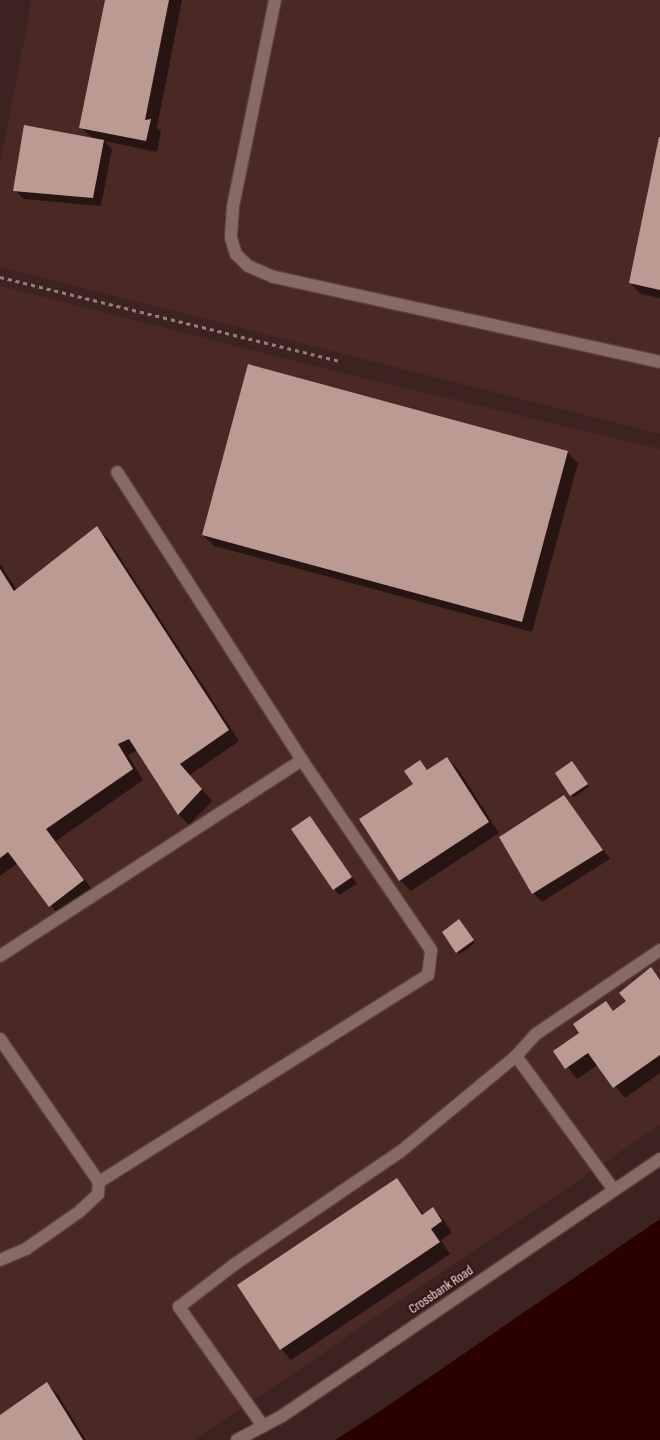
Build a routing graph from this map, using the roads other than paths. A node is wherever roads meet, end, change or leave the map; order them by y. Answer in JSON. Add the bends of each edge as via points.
{"nodes":[{"id":1,"x":275,"y":0,"type":"edge"},
{"id":2,"x":660,"y":362,"type":"edge"},
{"id":3,"x":117,"y":472,"type":"dead end"},
{"id":4,"x":302,"y":760,"type":"junction"},
{"id":5,"x":660,"y":950,"type":"edge"},
{"id":6,"x":0,"y":956,"type":"edge"},
{"id":7,"x":0,"y":1039,"type":"edge"},
{"id":8,"x":516,"y":1056,"type":"junction"},
{"id":9,"x":660,"y":1159,"type":"edge"},
{"id":10,"x":99,"y":1182,"type":"junction"},
{"id":11,"x":614,"y":1190,"type":"junction"},
{"id":12,"x":0,"y":1260,"type":"edge"},
{"id":13,"x":263,"y":1426,"type":"junction"},
{"id":14,"x":237,"y":1440,"type":"edge"}],
"edges":[{"from":1,"to":2,"type":"lane","via":[[233,207],[231,238],[236,254],[248,266],[274,277]]},
{"from":3,"to":4,"type":"lane"},
{"from":4,"to":6,"type":"lane"},
{"from":4,"to":10,"type":"lane","via":[[431,950],[428,976]]},
{"from":5,"to":8,"type":"lane","via":[[536,1034]]},
{"from":7,"to":10,"type":"lane"},
{"from":8,"to":11,"type":"lane"},
{"from":8,"to":13,"type":"lane","via":[[400,1152],[235,1264],[179,1307]]},
{"from":9,"to":11,"type":"lane","name":"Crossbank Road"},
{"from":10,"to":12,"type":"lane","via":[[98,1194],[80,1212],[26,1249]]},
{"from":11,"to":13,"type":"lane","name":"Crossbank Road"},
{"from":13,"to":14,"type":"lane","name":"Crossbank Road"}]}
